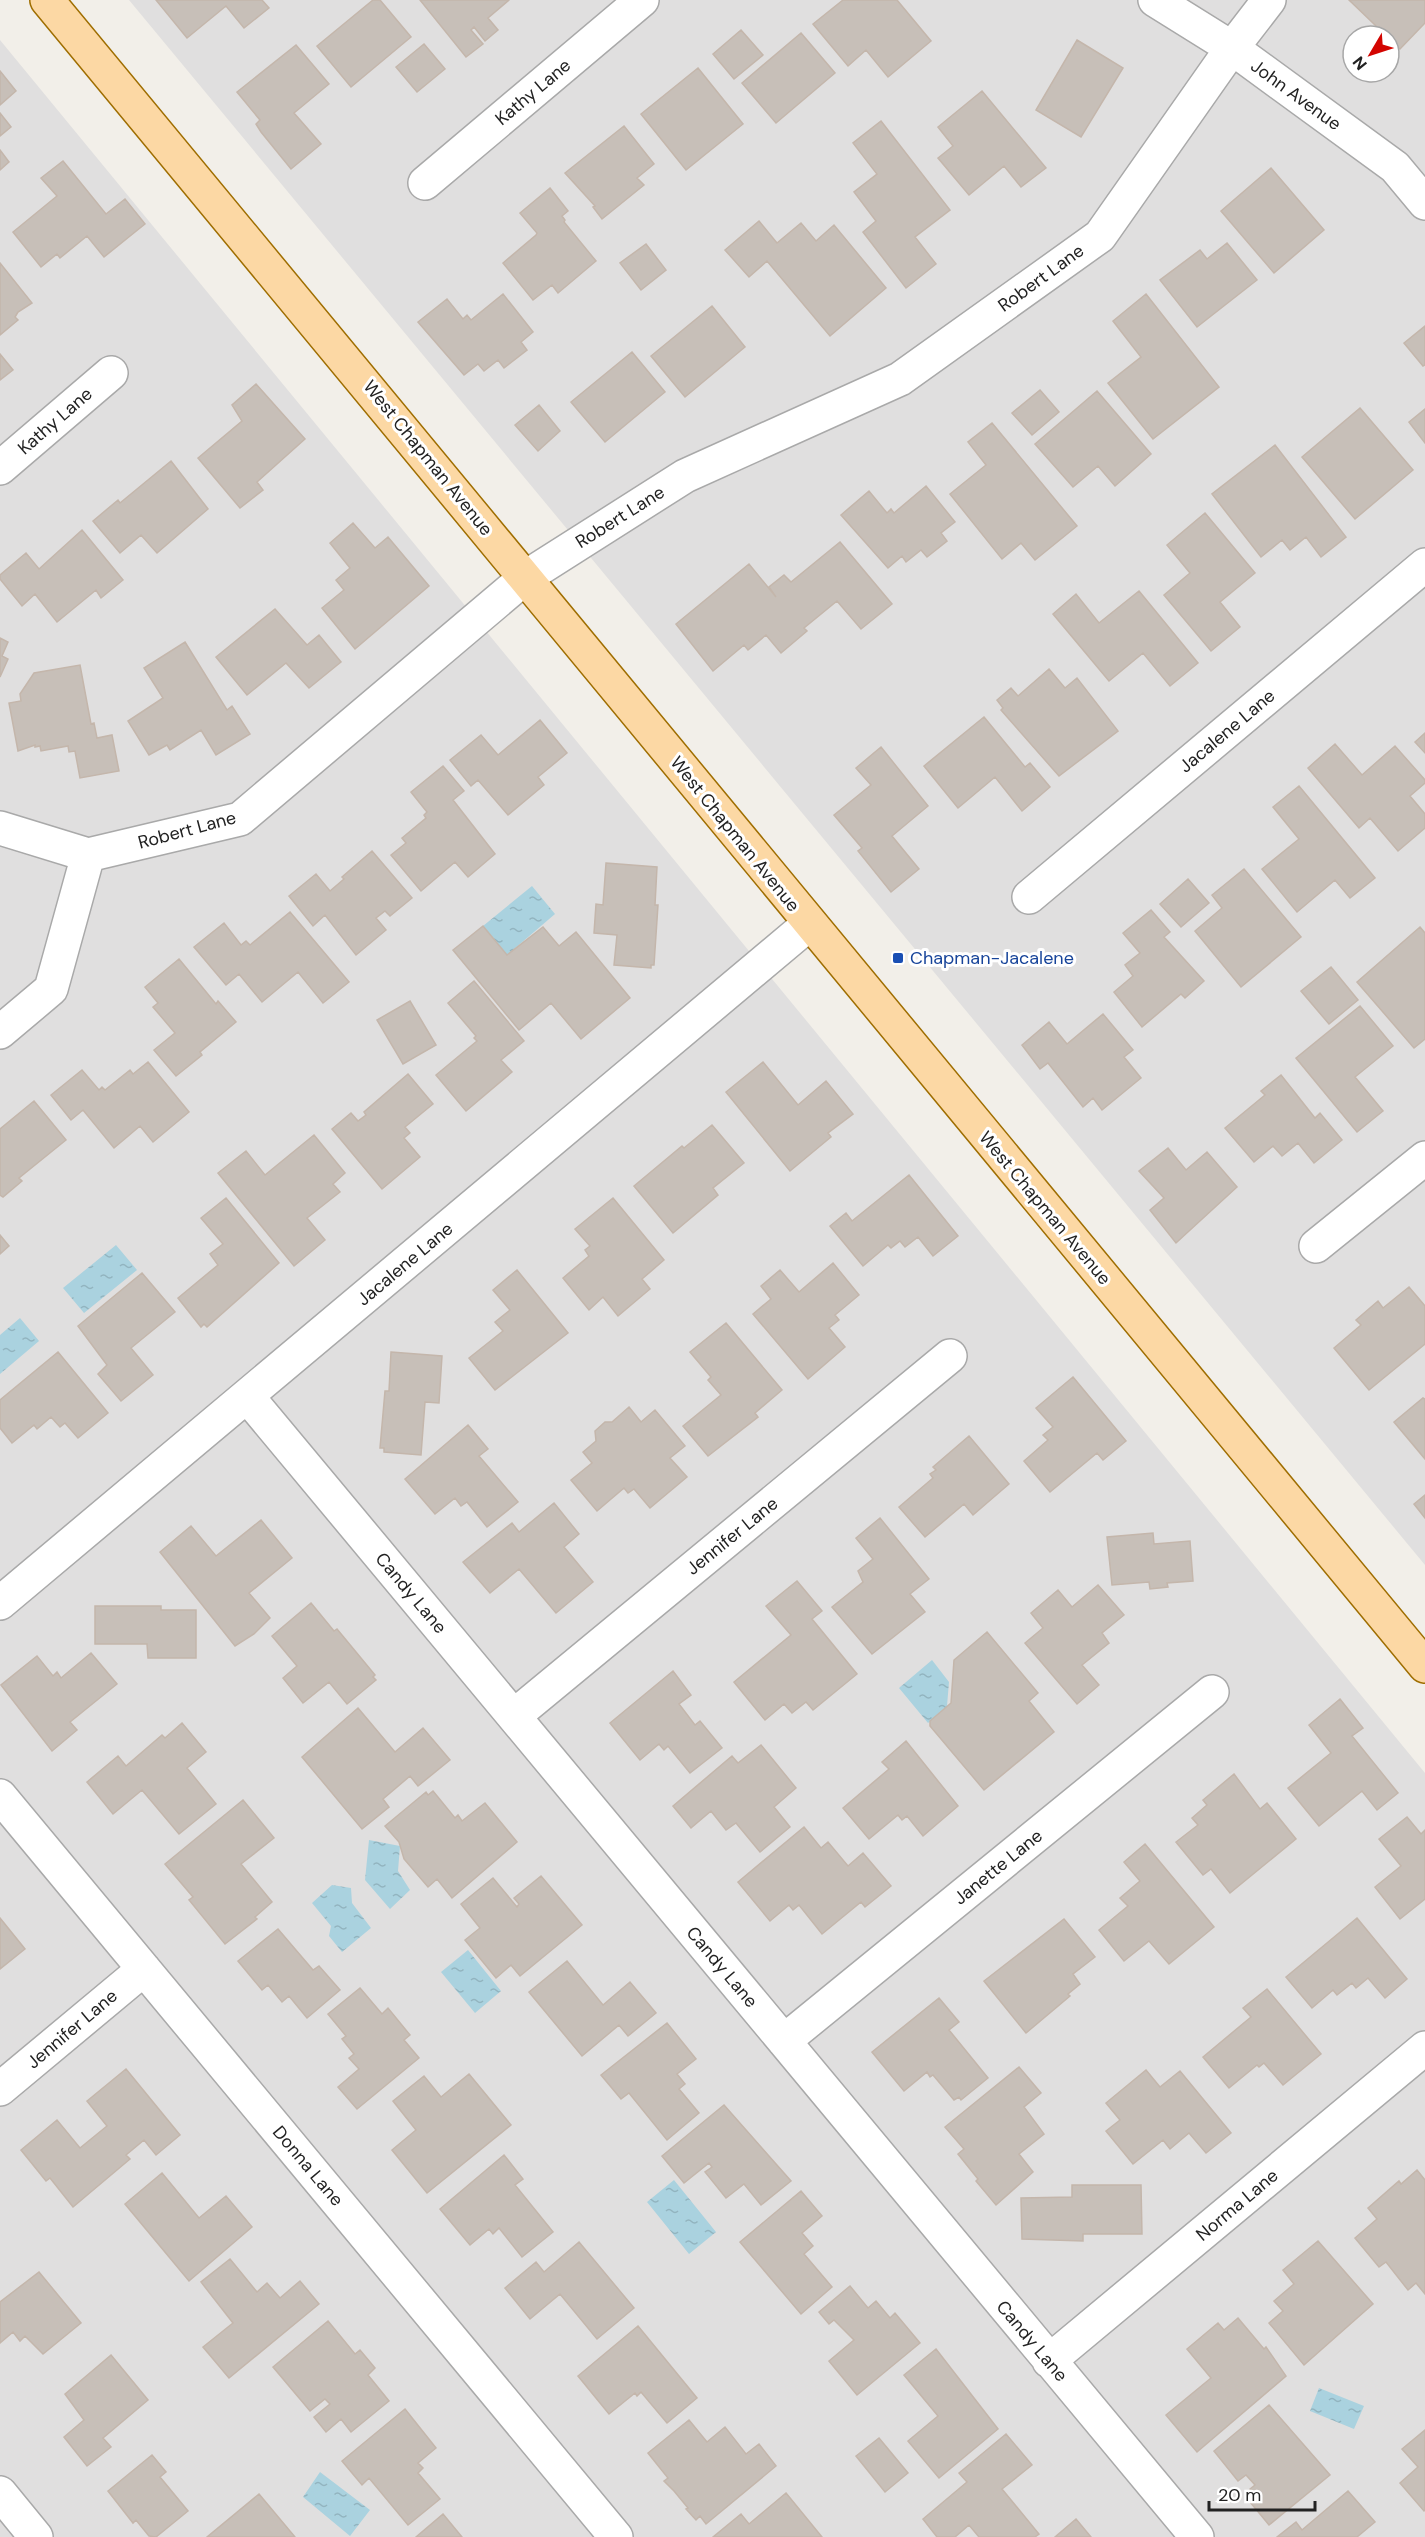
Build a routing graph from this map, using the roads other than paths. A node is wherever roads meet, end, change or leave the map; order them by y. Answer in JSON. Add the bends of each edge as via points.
{"nodes":[{"id":1,"x":47,"y":0,"type":"edge"},
{"id":2,"x":642,"y":0,"type":"edge"},
{"id":3,"x":1155,"y":0,"type":"edge"},
{"id":4,"x":1269,"y":0,"type":"edge"},
{"id":5,"x":1232,"y":48,"type":"junction"},
{"id":6,"x":425,"y":183,"type":"dead end"},
{"id":7,"x":1425,"y":203,"type":"edge"},
{"id":8,"x":111,"y":374,"type":"dead end"},
{"id":9,"x":0,"y":468,"type":"edge"},
{"id":10,"x":1425,"y":565,"type":"edge"},
{"id":11,"x":526,"y":577,"type":"junction"},
{"id":12,"x":0,"y":828,"type":"edge"},
{"id":13,"x":88,"y":855,"type":"junction"},
{"id":14,"x":1029,"y":897,"type":"dead end"},
{"id":15,"x":809,"y":924,"type":"junction"},
{"id":16,"x":0,"y":1032,"type":"edge"},
{"id":17,"x":1425,"y":1158,"type":"edge"},
{"id":18,"x":1316,"y":1246,"type":"dead end"},
{"id":19,"x":950,"y":1356,"type":"dead end"},
{"id":20,"x":247,"y":1396,"type":"junction"},
{"id":21,"x":0,"y":1603,"type":"edge"},
{"id":22,"x":1425,"y":1666,"type":"edge"},
{"id":23,"x":1212,"y":1692,"type":"dead end"},
{"id":24,"x":514,"y":1716,"type":"junction"},
{"id":25,"x":0,"y":1796,"type":"edge"},
{"id":26,"x":144,"y":1969,"type":"junction"},
{"id":27,"x":784,"y":2041,"type":"junction"},
{"id":28,"x":1425,"y":2048,"type":"edge"},
{"id":29,"x":0,"y":2089,"type":"edge"},
{"id":30,"x":1049,"y":2361,"type":"junction"},
{"id":31,"x":0,"y":2493,"type":"edge"},
{"id":32,"x":36,"y":2537,"type":"edge"},
{"id":33,"x":616,"y":2537,"type":"edge"},
{"id":34,"x":1197,"y":2537,"type":"edge"}],
"edges":[{"from":1,"to":11,"type":"main road","name":"West Chapman Avenue"},
{"from":2,"to":6,"type":"street","name":"Kathy Lane"},
{"from":3,"to":5,"type":"street","name":"John Avenue"},
{"from":4,"to":5,"type":"street","name":"Robert Lane"},
{"from":5,"to":7,"type":"street","name":"John Avenue","via":[[1395,167]]},
{"from":5,"to":11,"type":"street","name":"Robert Lane","via":[[1100,236],[900,379],[685,476]]},
{"from":8,"to":9,"type":"street","name":"Kathy Lane"},
{"from":10,"to":14,"type":"street","name":"Jacalene Lane"},
{"from":11,"to":13,"type":"street","name":"Robert Lane","via":[[240,819]]},
{"from":11,"to":15,"type":"main road","name":"West Chapman Avenue"},
{"from":12,"to":13,"type":"street"},
{"from":13,"to":16,"type":"street","via":[[51,989]]},
{"from":15,"to":20,"type":"street","name":"Jacalene Lane"},
{"from":15,"to":22,"type":"main road","name":"West Chapman Avenue"},
{"from":17,"to":18,"type":"street"},
{"from":19,"to":24,"type":"street","name":"Jennifer Lane"},
{"from":20,"to":21,"type":"street","name":"Jacalene Lane"},
{"from":20,"to":24,"type":"street","name":"Candy Lane"},
{"from":23,"to":27,"type":"street","name":"Janette Lane"},
{"from":24,"to":27,"type":"street","name":"Candy Lane"},
{"from":25,"to":26,"type":"street","name":"Donna Lane"},
{"from":26,"to":29,"type":"street","name":"Jennifer Lane"},
{"from":26,"to":33,"type":"street","name":"Donna Lane"},
{"from":27,"to":30,"type":"street","name":"Candy Lane"},
{"from":28,"to":30,"type":"street","name":"Norma Lane"},
{"from":30,"to":34,"type":"street","name":"Candy Lane"},
{"from":31,"to":32,"type":"street"}]}
